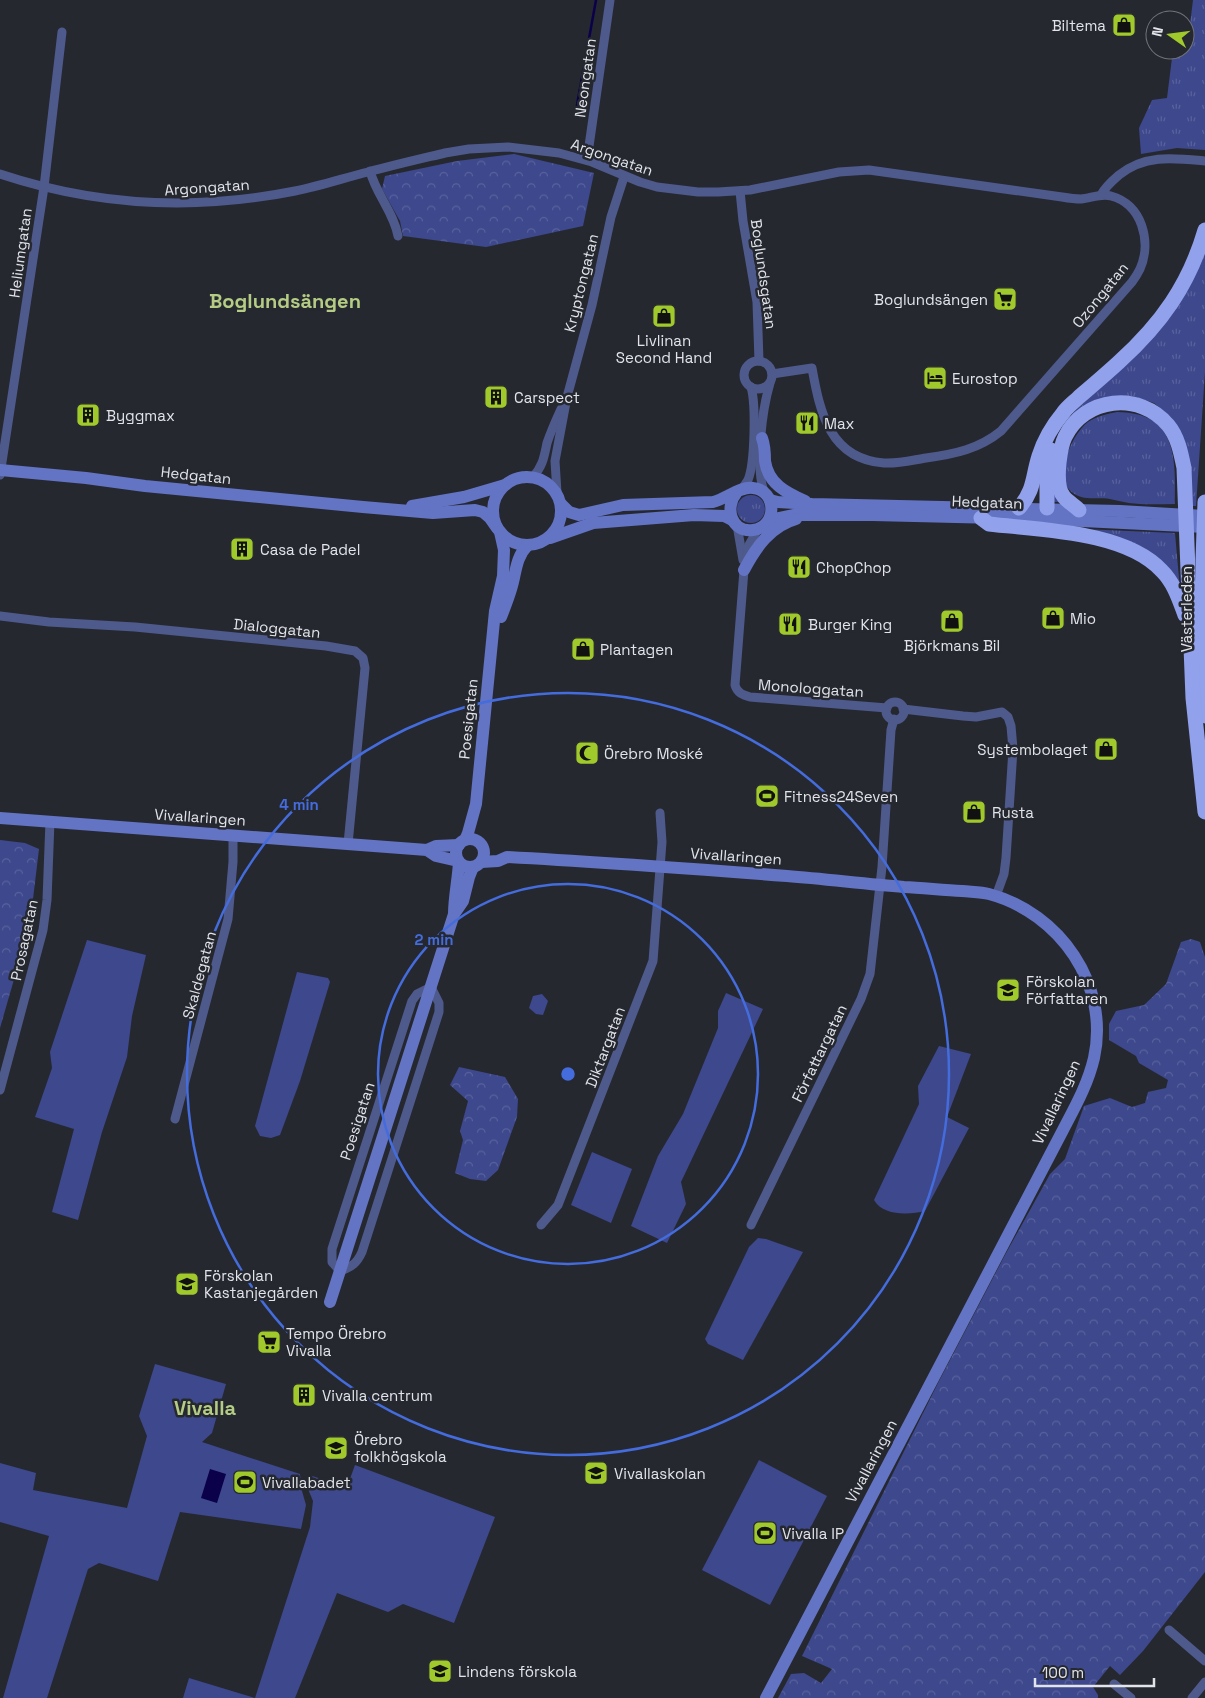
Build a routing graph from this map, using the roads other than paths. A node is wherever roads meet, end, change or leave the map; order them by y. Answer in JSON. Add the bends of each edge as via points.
{"nodes":[{"id":1,"x":610,"y":0,"type":"edge"},
{"id":2,"x":62,"y":32,"type":"dead end"},
{"id":3,"x":587,"y":160,"type":"junction"},
{"id":4,"x":1205,"y":161,"type":"edge"},
{"id":5,"x":370,"y":171,"type":"junction"},
{"id":6,"x":0,"y":174,"type":"edge"},
{"id":7,"x":624,"y":177,"type":"junction"},
{"id":8,"x":787,"y":184,"type":"joint"},
{"id":9,"x":44,"y":187,"type":"junction"},
{"id":10,"x":740,"y":191,"type":"junction"},
{"id":11,"x":1101,"y":195,"type":"junction"},
{"id":12,"x":1205,"y":230,"type":"edge"},
{"id":13,"x":398,"y":236,"type":"dead end"},
{"id":14,"x":760,"y":361,"type":"junction"},
{"id":15,"x":771,"y":378,"type":"junction"},
{"id":16,"x":751,"y":387,"type":"junction"},
{"id":17,"x":567,"y":397,"type":"junction"},
{"id":18,"x":1057,"y":422,"type":"junction"},
{"id":19,"x":762,"y":438,"type":"junction"},
{"id":20,"x":0,"y":470,"type":"edge"},
{"id":21,"x":0,"y":475,"type":"edge"},
{"id":22,"x":533,"y":477,"type":"junction"},
{"id":23,"x":505,"y":485,"type":"junction"},
{"id":24,"x":739,"y":491,"type":"junction"},
{"id":25,"x":767,"y":496,"type":"junction"},
{"id":26,"x":559,"y":498,"type":"junction"},
{"id":27,"x":1205,"y":502,"type":"edge"},
{"id":28,"x":1019,"y":508,"type":"junction"},
{"id":29,"x":390,"y":509,"type":"junction"},
{"id":30,"x":811,"y":510,"type":"junction"},
{"id":31,"x":1079,"y":510,"type":"junction"},
{"id":32,"x":1047,"y":514,"type":"junction"},
{"id":33,"x":1205,"y":516,"type":"edge"},
{"id":34,"x":981,"y":518,"type":"junction"},
{"id":35,"x":769,"y":520,"type":"junction"},
{"id":36,"x":1176,"y":520,"type":"junction"},
{"id":37,"x":735,"y":522,"type":"junction"},
{"id":38,"x":1205,"y":527,"type":"edge"},
{"id":39,"x":758,"y":529,"type":"junction"},
{"id":40,"x":498,"y":530,"type":"junction"},
{"id":41,"x":550,"y":538,"type":"junction"},
{"id":42,"x":528,"y":546,"type":"junction"},
{"id":43,"x":744,"y":570,"type":"junction"},
{"id":44,"x":0,"y":616,"type":"edge"},
{"id":45,"x":1190,"y":628,"type":"junction"},
{"id":46,"x":494,"y":638,"type":"junction"},
{"id":47,"x":887,"y":708,"type":"junction"},
{"id":48,"x":903,"y":709,"type":"junction"},
{"id":49,"x":1205,"y":716,"type":"edge"},
{"id":50,"x":894,"y":719,"type":"junction"},
{"id":51,"x":476,"y":804,"type":"junction"},
{"id":52,"x":1205,"y":812,"type":"edge"},
{"id":53,"x":660,"y":813,"type":"dead end"},
{"id":54,"x":0,"y":818,"type":"edge"},
{"id":55,"x":50,"y":822,"type":"junction"},
{"id":56,"x":233,"y":836,"type":"junction"},
{"id":57,"x":462,"y":842,"type":"junction"},
{"id":58,"x":348,"y":844,"type":"junction"},
{"id":59,"x":481,"y":844,"type":"junction"},
{"id":60,"x":427,"y":850,"type":"junction"},
{"id":61,"x":507,"y":857,"type":"junction"},
{"id":62,"x":458,"y":862,"type":"junction"},
{"id":63,"x":477,"y":864,"type":"junction"},
{"id":64,"x":659,"y":867,"type":"junction"},
{"id":65,"x":879,"y":884,"type":"junction"},
{"id":66,"x":996,"y":896,"type":"junction"},
{"id":67,"x":454,"y":914,"type":"junction"},
{"id":68,"x":0,"y":1090,"type":"edge"},
{"id":69,"x":175,"y":1119,"type":"dead end"},
{"id":70,"x":541,"y":1225,"type":"dead end"},
{"id":71,"x":751,"y":1225,"type":"dead end"},
{"id":72,"x":330,"y":1302,"type":"dead end"},
{"id":73,"x":1169,"y":1630,"type":"dead end"},
{"id":74,"x":1205,"y":1661,"type":"edge"},
{"id":75,"x":1205,"y":1682,"type":"edge"},
{"id":76,"x":1114,"y":1684,"type":"dead end"},
{"id":77,"x":766,"y":1698,"type":"edge"},
{"id":78,"x":1131,"y":1698,"type":"edge"},
{"id":79,"x":1192,"y":1698,"type":"edge"}],
"edges":[{"from":1,"to":3,"type":"street","name":"Neongatan"},
{"from":2,"to":9,"type":"street"},
{"from":3,"to":5,"type":"street","name":"Argongatan","via":[[527,148],[488,147]]},
{"from":3,"to":7,"type":"street","name":"Argongatan"},
{"from":4,"to":11,"type":"street","via":[[1160,158],[1139,163],[1113,180]]},
{"from":5,"to":9,"type":"street","name":"Argongatan","via":[[295,191],[192,203],[131,201]]},
{"from":5,"to":13,"type":"street","via":[[396,222]]},
{"from":6,"to":9,"type":"street","name":"Argongatan"},
{"from":7,"to":10,"type":"street","name":"Argongatan","via":[[670,189]]},
{"from":7,"to":17,"type":"street","name":"Kryptongatan","via":[[611,217]]},
{"from":8,"to":10,"type":"street","name":"Argongatan"},
{"from":8,"to":11,"type":"street","name":"Ozongatan","via":[[839,172],[869,170],[1080,199]]},
{"from":9,"to":20,"type":"street","name":"Heliumgatan"},
{"from":10,"to":14,"type":"street","name":"Boglundsgatan","via":[[757,302]]},
{"from":11,"to":15,"type":"street","name":"Ozongatan","via":[[1125,202],[1136,212],[1143,227],[1144,254],[1140,269],[1032,397],[1001,431],[984,443],[932,458],[887,463],[872,461],[841,445],[830,432],[812,368]]},
{"from":12,"to":18,"type":"highway","via":[[1186,281],[1159,322],[1064,411]]},
{"from":14,"to":15,"type":"street","via":[[770,367]]},
{"from":14,"to":16,"type":"street","via":[[745,371],[745,380]]},
{"from":15,"to":16,"type":"street","via":[[760,389]]},
{"from":15,"to":19,"type":"street","via":[[765,400]]},
{"from":16,"to":24,"type":"street","via":[[755,411],[752,460],[748,481]]},
{"from":17,"to":22,"type":"street","name":"Kryptongatan","via":[[553,426],[544,460]]},
{"from":17,"to":26,"type":"street","name":"Kryptongatan","via":[[555,461]]},
{"from":18,"to":28,"type":"highway","via":[[1041,450],[1030,494]]},
{"from":18,"to":32,"type":"highway","via":[[1047,480]]},
{"from":19,"to":25,"type":"street","via":[[760,474]]},
{"from":19,"to":30,"type":"main road","via":[[770,476],[778,487]]},
{"from":20,"to":21,"type":"street"},
{"from":20,"to":29,"type":"main road","name":"Hedgatan"},
{"from":22,"to":23,"type":"main road","via":[[513,480]]},
{"from":22,"to":26,"type":"main road","via":[[543,480]]},
{"from":23,"to":29,"type":"main road","name":"Hedgatan","via":[[464,497]]},
{"from":23,"to":40,"type":"main road","via":[[493,504],[492,513]]},
{"from":24,"to":25,"type":"main road","via":[[753,488]]},
{"from":24,"to":26,"type":"main road","via":[[713,502],[623,505],[579,515],[569,512]]},
{"from":24,"to":37,"type":"main road","via":[[730,506]]},
{"from":25,"to":30,"type":"main road","name":"Hedgatan"},
{"from":25,"to":35,"type":"main road","via":[[772,506]]},
{"from":26,"to":41,"type":"main road","via":[[562,518]]},
{"from":27,"to":49,"type":"highway","name":"Västerleden","via":[[1202,560]]},
{"from":28,"to":30,"type":"main road","name":"Hedgatan"},
{"from":28,"to":32,"type":"main road","name":"Hedgatan"},
{"from":29,"to":40,"type":"main road","name":"Hedgatan","via":[[433,513],[475,510],[490,518]]},
{"from":30,"to":34,"type":"main road","name":"Hedgatan"},
{"from":30,"to":35,"type":"main road","name":"Hedgatan"},
{"from":30,"to":43,"type":"main road","via":[[765,538]]},
{"from":31,"to":32,"type":"main road","name":"Hedgatan"},
{"from":31,"to":36,"type":"main road","name":"Hedgatan"},
{"from":31,"to":45,"type":"highway","via":[[1064,497],[1058,468],[1062,444],[1079,418],[1094,408],[1118,402],[1141,406],[1162,419],[1177,440],[1184,468]]},
{"from":32,"to":34,"type":"main road","name":"Hedgatan"},
{"from":32,"to":36,"type":"main road","name":"Hedgatan"},
{"from":33,"to":36,"type":"main road","name":"Hedgatan"},
{"from":34,"to":45,"type":"highway","via":[[989,524],[1110,541],[1131,548],[1164,572],[1175,589]]},
{"from":35,"to":39,"type":"main road"},
{"from":36,"to":38,"type":"main road","name":"Hedgatan"},
{"from":37,"to":39,"type":"main road","via":[[747,530]]},
{"from":37,"to":41,"type":"main road","via":[[724,516],[694,515],[594,523]]},
{"from":37,"to":43,"type":"street","name":"Monologgatan"},
{"from":39,"to":43,"type":"street","name":"Monologgatan","via":[[749,545]]},
{"from":40,"to":42,"type":"main road","via":[[514,543]]},
{"from":40,"to":46,"type":"main road","name":"Poesigatan","via":[[504,550]]},
{"from":41,"to":42,"type":"main road"},
{"from":42,"to":46,"type":"main road","name":"Poesigatan","via":[[518,560]]},
{"from":43,"to":47,"type":"street","name":"Monologgatan","via":[[735,686],[738,692],[750,697]]},
{"from":44,"to":58,"type":"street","name":"Dialoggatan","via":[[355,651],[365,668]]},
{"from":45,"to":52,"type":"highway","via":[[1193,698]]},
{"from":46,"to":51,"type":"main road","name":"Poesigatan"},
{"from":47,"to":48,"type":"street","via":[[894,702],[900,703]]},
{"from":47,"to":50,"type":"street","via":[[888,716]]},
{"from":48,"to":50,"type":"street","via":[[901,716]]},
{"from":48,"to":66,"type":"street","via":[[976,717],[1002,712],[1008,717],[1013,749],[1006,858]]},
{"from":50,"to":65,"type":"street","name":"Författargatan"},
{"from":51,"to":57,"type":"main road","name":"Poesigatan","via":[[468,833]]},
{"from":51,"to":59,"type":"main road","name":"Poesigatan"},
{"from":53,"to":64,"type":"street","name":"Diktargatan","via":[[662,842]]},
{"from":54,"to":55,"type":"main road","name":"Vivallaringen"},
{"from":55,"to":56,"type":"main road","name":"Vivallaringen"},
{"from":55,"to":68,"type":"street","name":"Prosagatan","via":[[43,930]]},
{"from":56,"to":58,"type":"main road","name":"Vivallaringen"},
{"from":56,"to":69,"type":"street","name":"Skaldegatan","via":[[234,862],[228,919]]},
{"from":57,"to":59,"type":"main road","via":[[471,839]]},
{"from":57,"to":60,"type":"main road","name":"Vivallaringen"},
{"from":57,"to":62,"type":"main road","via":[[456,853]]},
{"from":58,"to":60,"type":"main road","name":"Vivallaringen"},
{"from":59,"to":61,"type":"main road","name":"Vivallaringen"},
{"from":59,"to":63,"type":"main road","via":[[484,855]]},
{"from":60,"to":62,"type":"main road","name":"Vivallaringen"},
{"from":61,"to":63,"type":"main road","name":"Vivallaringen"},
{"from":61,"to":64,"type":"main road","name":"Vivallaringen"},
{"from":62,"to":63,"type":"main road","via":[[467,867]]},
{"from":62,"to":67,"type":"main road","name":"Poesigatan"},
{"from":63,"to":67,"type":"main road","name":"Poesigatan","via":[[469,876],[463,901]]},
{"from":64,"to":65,"type":"main road","name":"Vivallaringen"},
{"from":64,"to":70,"type":"street","name":"Diktargatan","via":[[653,960],[558,1206]]},
{"from":65,"to":66,"type":"main road","name":"Vivallaringen"},
{"from":65,"to":71,"type":"street","name":"Författargatan","via":[[867,984]]},
{"from":66,"to":77,"type":"main road","name":"Vivallaringen","via":[[1029,911],[1044,922],[1079,962],[1096,1013],[1092,1065],[1066,1122]]},
{"from":67,"to":72,"type":"main road","name":"Poesigatan"},
{"from":73,"to":74,"type":"street"},
{"from":75,"to":79,"type":"street"},
{"from":76,"to":78,"type":"street"}]}
